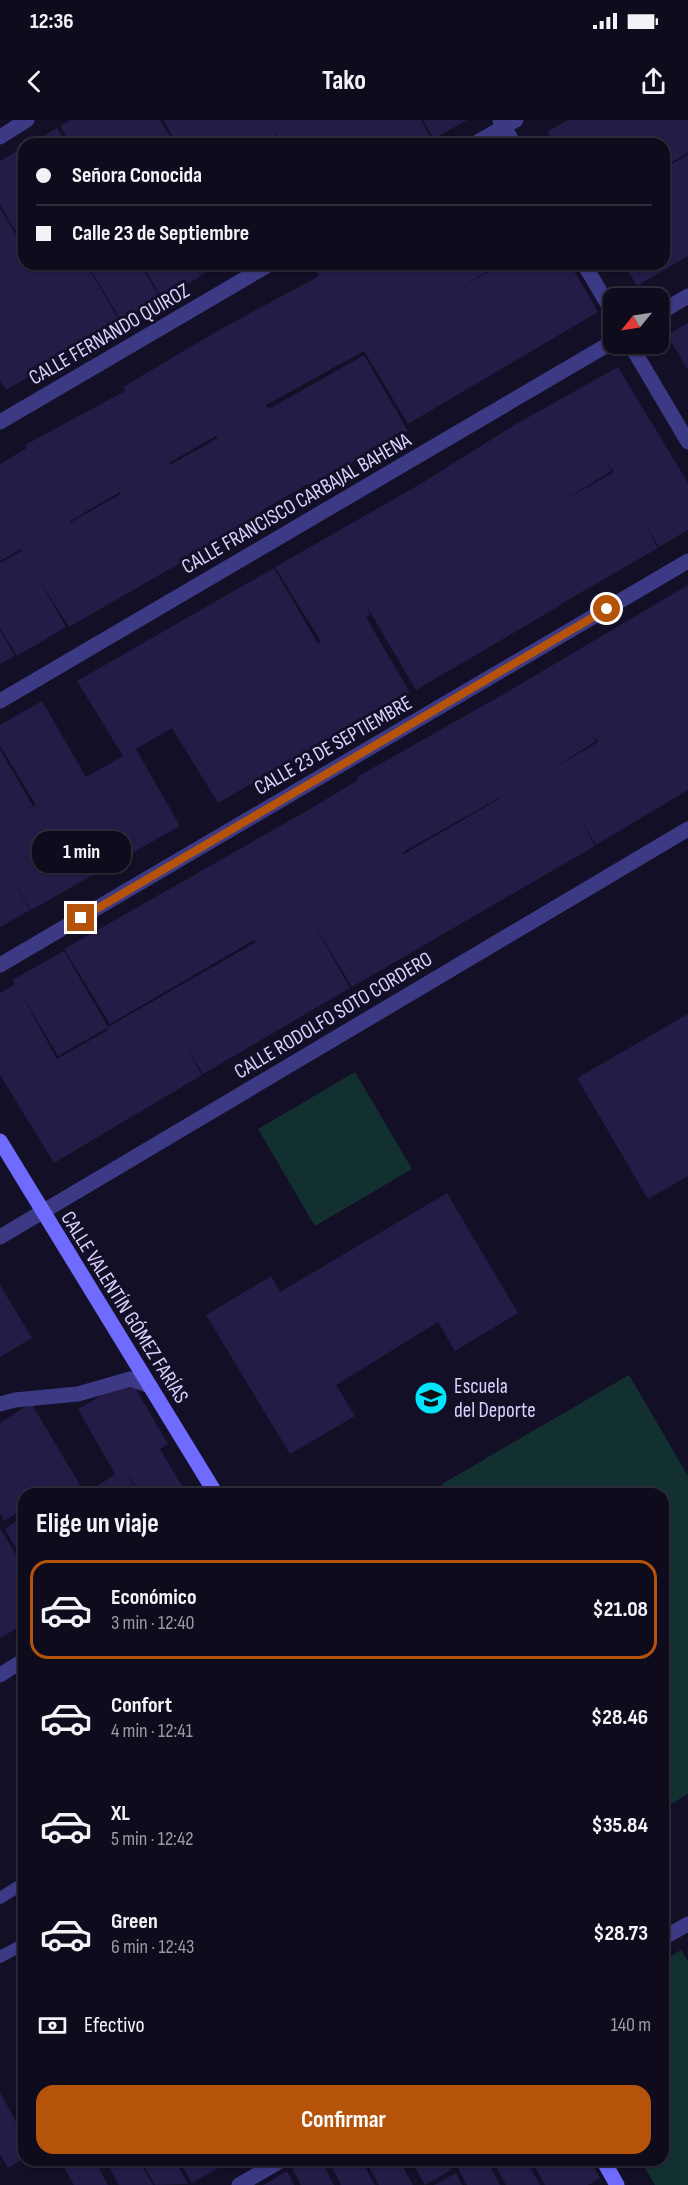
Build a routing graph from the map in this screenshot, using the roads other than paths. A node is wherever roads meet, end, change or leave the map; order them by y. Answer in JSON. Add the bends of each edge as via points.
{"nodes":[{"id":1,"x":27,"y":120,"type":"edge"},
{"id":2,"x":506,"y":122,"type":"edge"},
{"id":3,"x":0,"y":137,"type":"edge"},
{"id":4,"x":483,"y":138,"type":"edge"},
{"id":5,"x":512,"y":138,"type":"edge"},
{"id":6,"x":260,"y":270,"type":"edge"},
{"id":7,"x":588,"y":270,"type":"edge"},
{"id":8,"x":603,"y":296,"type":"edge"},
{"id":9,"x":688,"y":296,"type":"edge"},
{"id":10,"x":669,"y":307,"type":"edge"},
{"id":11,"x":603,"y":347,"type":"edge"},
{"id":12,"x":636,"y":354,"type":"edge"},
{"id":13,"x":0,"y":423,"type":"edge"},
{"id":14,"x":688,"y":442,"type":"edge"},
{"id":15,"x":688,"y":561,"type":"edge"},
{"id":16,"x":0,"y":701,"type":"edge"},
{"id":17,"x":688,"y":829,"type":"edge"},
{"id":18,"x":0,"y":965,"type":"edge"},
{"id":19,"x":0,"y":1141,"type":"edge"},
{"id":20,"x":42,"y":1212,"type":"junction"},
{"id":21,"x":0,"y":1237,"type":"edge"},
{"id":22,"x":150,"y":1386,"type":"junction"},
{"id":23,"x":0,"y":1404,"type":"edge"},
{"id":24,"x":212,"y":1488,"type":"edge"},
{"id":25,"x":18,"y":1664,"type":"edge"},
{"id":26,"x":0,"y":1675,"type":"edge"},
{"id":27,"x":18,"y":1887,"type":"edge"},
{"id":28,"x":0,"y":1898,"type":"edge"},
{"id":29,"x":687,"y":1927,"type":"edge"},
{"id":30,"x":669,"y":1935,"type":"edge"},
{"id":31,"x":18,"y":1947,"type":"edge"},
{"id":32,"x":0,"y":1957,"type":"edge"},
{"id":33,"x":272,"y":2166,"type":"edge"},
{"id":34,"x":606,"y":2166,"type":"edge"},
{"id":35,"x":239,"y":2185,"type":"edge"},
{"id":36,"x":617,"y":2185,"type":"edge"}],
"edges":[{"from":1,"to":3,"type":"street"},
{"from":2,"to":4,"type":"street"},
{"from":2,"to":5,"type":"street"},
{"from":6,"to":13,"type":"street","name":"CALLE FERNANDO QUIROZ"},
{"from":7,"to":8,"type":"street"},
{"from":9,"to":10,"type":"street"},
{"from":11,"to":16,"type":"street","name":"CALLE FRANCISCO CARBAJAL BAHENA"},
{"from":12,"to":14,"type":"street"},
{"from":15,"to":18,"type":"street","name":"CALLE 23 DE SEPTIEMBRE"},
{"from":17,"to":20,"type":"street","name":"CALLE RODOLFO SOTO CORDERO"},
{"from":19,"to":20,"type":"main road","name":"CALLE VALENTÍN GÓMEZ FARÍAS"},
{"from":20,"to":21,"type":"street","name":"CALLE RODOLFO SOTO CORDERO"},
{"from":20,"to":22,"type":"main road","name":"CALLE VALENTÍN GÓMEZ FARÍAS"},
{"from":22,"to":23,"type":"street","via":[[130,1379],[78,1395]]},
{"from":22,"to":24,"type":"main road","name":"CALLE VALENTÍN GÓMEZ FARÍAS"},
{"from":25,"to":26,"type":"street"},
{"from":27,"to":28,"type":"lane"},
{"from":29,"to":30,"type":"street"},
{"from":31,"to":32,"type":"lane"},
{"from":33,"to":35,"type":"street"},
{"from":34,"to":36,"type":"main road"}]}
